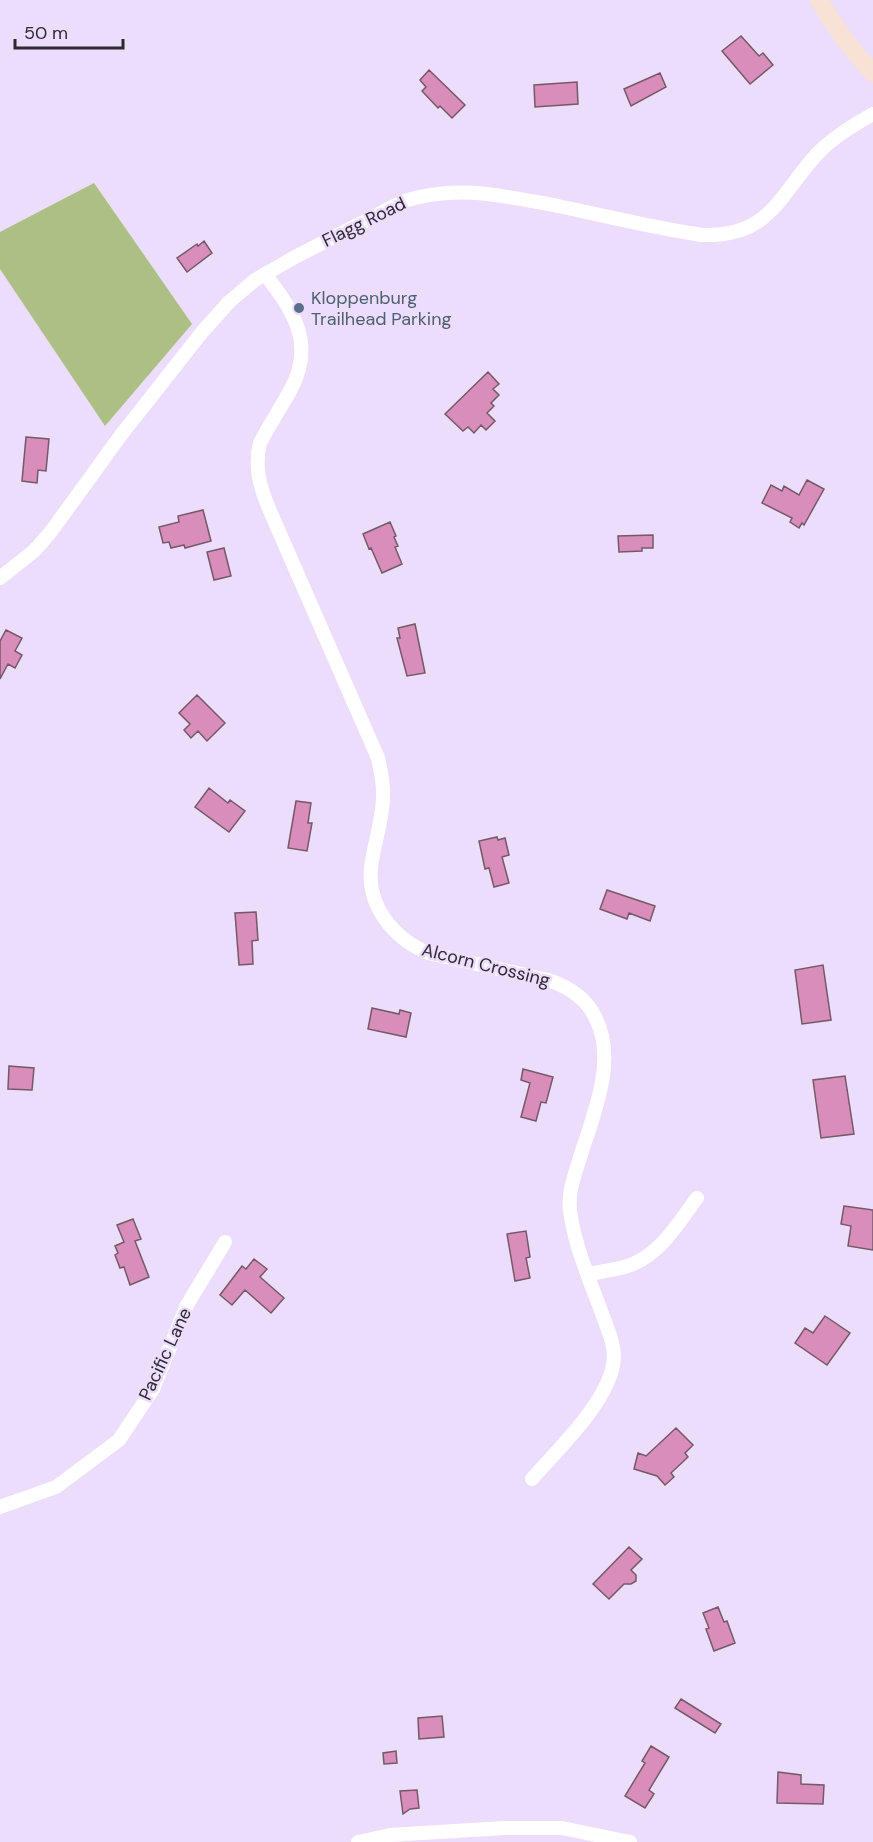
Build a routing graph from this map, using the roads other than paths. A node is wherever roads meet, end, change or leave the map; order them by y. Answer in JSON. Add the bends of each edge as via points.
{"nodes":[{"id":1,"x":819,"y":0,"type":"edge"},
{"id":2,"x":873,"y":73,"type":"edge"},
{"id":3,"x":873,"y":102,"type":"edge"},
{"id":4,"x":868,"y":117,"type":"edge"},
{"id":5,"x":265,"y":274,"type":"junction"},
{"id":6,"x":0,"y":579,"type":"edge"},
{"id":7,"x":697,"y":1197,"type":"dead end"},
{"id":8,"x":225,"y":1242,"type":"dead end"},
{"id":9,"x":588,"y":1274,"type":"junction"},
{"id":10,"x":532,"y":1479,"type":"dead end"},
{"id":11,"x":0,"y":1507,"type":"edge"},
{"id":12,"x":358,"y":1842,"type":"edge"},
{"id":13,"x":630,"y":1842,"type":"edge"}],
"edges":[{"from":1,"to":2,"type":"main road"},
{"from":3,"to":4,"type":"street","name":"Flagg Road"},
{"from":4,"to":5,"type":"street","name":"Flagg Road","via":[[821,149],[767,216],[734,233],[702,235],[501,195],[458,191],[404,201]]},
{"from":5,"to":6,"type":"street","name":"Flagg Road","via":[[217,315],[121,435],[50,533]]},
{"from":5,"to":9,"type":"street","name":"Alcorn Crossing","via":[[295,316],[302,347],[297,377],[260,443],[257,474],[378,758],[384,787],[371,878],[378,908],[393,930],[420,950],[566,987],[587,1004],[602,1030],[602,1079],[570,1199],[572,1223]]},
{"from":7,"to":9,"type":"street","via":[[670,1235],[643,1259]]},
{"from":8,"to":11,"type":"street","name":"Pacific Lane","via":[[187,1305],[153,1389],[119,1440],[56,1487]]},
{"from":9,"to":10,"type":"street","name":"Alcorn Crossing","via":[[613,1349],[610,1378],[590,1411]]},
{"from":12,"to":13,"type":"street","via":[[390,1835],[504,1828],[561,1828]]}]}
